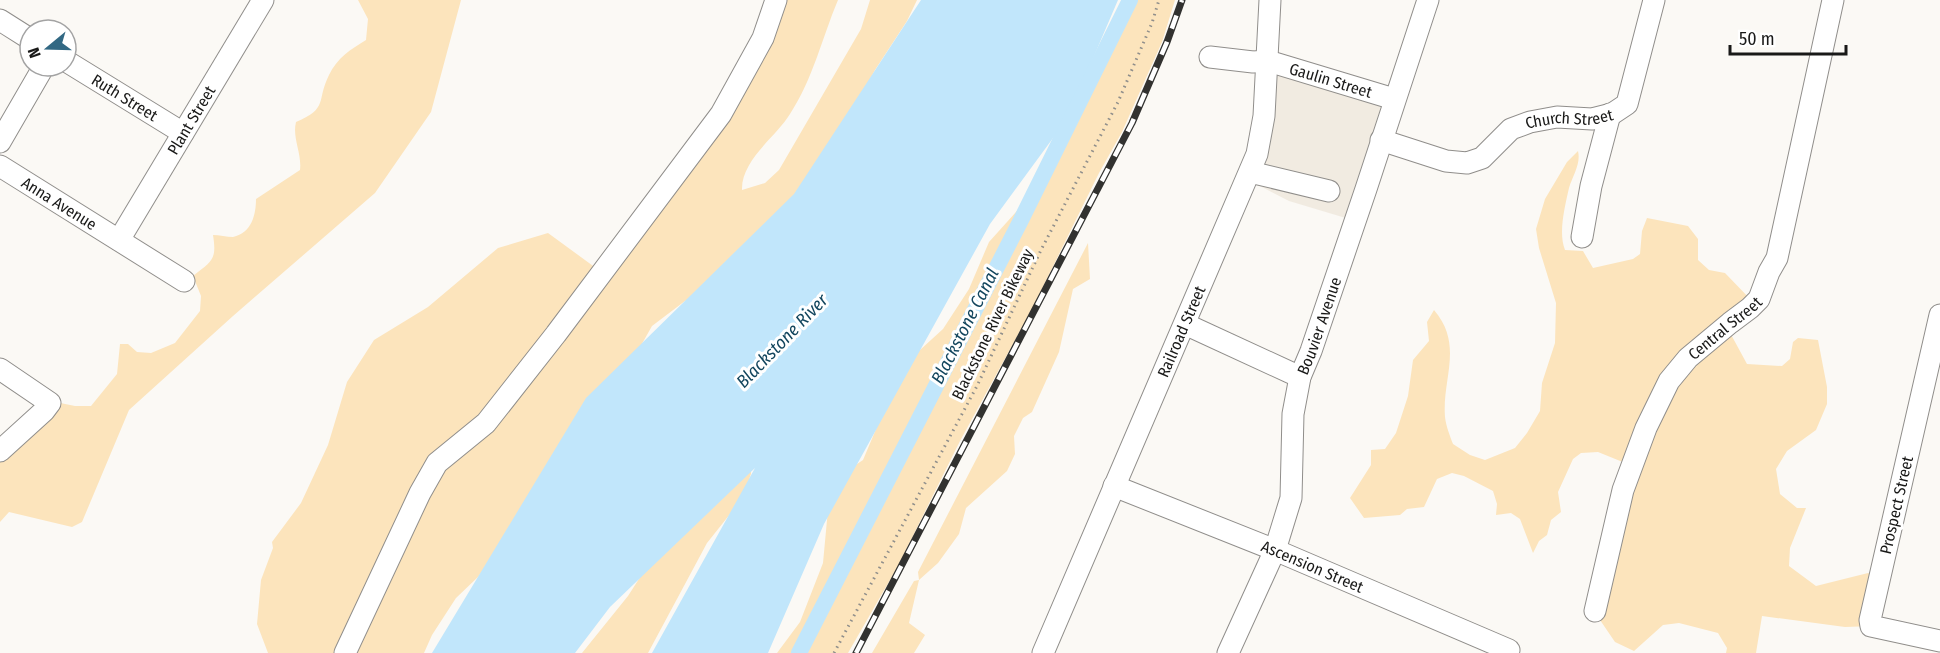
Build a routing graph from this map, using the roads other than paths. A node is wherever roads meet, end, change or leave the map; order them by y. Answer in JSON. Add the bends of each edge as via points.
{"nodes":[{"id":1,"x":263,"y":0,"type":"edge"},
{"id":2,"x":776,"y":0,"type":"edge"},
{"id":3,"x":1270,"y":0,"type":"edge"},
{"id":4,"x":1428,"y":0,"type":"edge"},
{"id":5,"x":1654,"y":0,"type":"edge"},
{"id":6,"x":1833,"y":0,"type":"edge"},
{"id":7,"x":0,"y":20,"type":"edge"},
{"id":8,"x":18,"y":31,"type":"edge"},
{"id":9,"x":1210,"y":57,"type":"dead end"},
{"id":10,"x":1268,"y":61,"type":"junction"},
{"id":11,"x":78,"y":68,"type":"edge"},
{"id":12,"x":37,"y":78,"type":"edge"},
{"id":13,"x":1394,"y":99,"type":"junction"},
{"id":14,"x":1610,"y":114,"type":"junction"},
{"id":15,"x":183,"y":133,"type":"junction"},
{"id":16,"x":1381,"y":140,"type":"junction"},
{"id":17,"x":0,"y":142,"type":"edge"},
{"id":18,"x":0,"y":166,"type":"edge"},
{"id":19,"x":1250,"y":172,"type":"junction"},
{"id":20,"x":1329,"y":191,"type":"dead end"},
{"id":21,"x":1582,"y":237,"type":"dead end"},
{"id":22,"x":119,"y":240,"type":"junction"},
{"id":23,"x":184,"y":281,"type":"dead end"},
{"id":24,"x":1940,"y":315,"type":"edge"},
{"id":25,"x":1185,"y":324,"type":"junction"},
{"id":26,"x":0,"y":369,"type":"edge"},
{"id":27,"x":1300,"y":377,"type":"junction"},
{"id":28,"x":0,"y":451,"type":"edge"},
{"id":29,"x":1114,"y":486,"type":"junction"},
{"id":30,"x":1275,"y":550,"type":"junction"},
{"id":31,"x":1595,"y":611,"type":"dead end"},
{"id":32,"x":1940,"y":641,"type":"edge"},
{"id":33,"x":1508,"y":651,"type":"edge"},
{"id":34,"x":345,"y":653,"type":"edge"},
{"id":35,"x":1043,"y":653,"type":"edge"},
{"id":36,"x":1228,"y":653,"type":"edge"}],
"edges":[{"from":1,"to":15,"type":"street","name":"Plant Street"},
{"from":2,"to":34,"type":"street","via":[[763,38],[721,114],[486,423],[437,463]]},
{"from":3,"to":10,"type":"street","name":"Railroad Street"},
{"from":4,"to":13,"type":"street","name":"Bouvier Avenue"},
{"from":5,"to":14,"type":"street","name":"Church Street","via":[[1627,104]]},
{"from":6,"to":31,"type":"street","name":"Central Street","via":[[1778,258],[1759,299],[1688,358],[1669,381],[1623,490]]},
{"from":7,"to":8,"type":"street"},
{"from":9,"to":10,"type":"street","name":"Gaulin Street"},
{"from":10,"to":13,"type":"street","name":"Gaulin Street"},
{"from":10,"to":19,"type":"street","name":"Railroad Street","via":[[1264,116]]},
{"from":11,"to":15,"type":"street","name":"Ruth Street"},
{"from":12,"to":17,"type":"street"},
{"from":13,"to":16,"type":"street","name":"Bouvier Avenue"},
{"from":14,"to":16,"type":"street","name":"Church Street","via":[[1592,119],[1557,117],[1530,122],[1511,129],[1482,158],[1467,163],[1446,161]]},
{"from":14,"to":21,"type":"street"},
{"from":15,"to":22,"type":"street","name":"Plant Street"},
{"from":16,"to":27,"type":"street","name":"Bouvier Avenue"},
{"from":18,"to":22,"type":"street","name":"Anna Avenue"},
{"from":19,"to":20,"type":"street"},
{"from":19,"to":25,"type":"street","name":"Railroad Street"},
{"from":22,"to":23,"type":"street","name":"Anna Avenue"},
{"from":24,"to":32,"type":"street","name":"Prospect Street","via":[[1870,620],[1871,626]]},
{"from":25,"to":27,"type":"street"},
{"from":25,"to":29,"type":"street","name":"Railroad Street"},
{"from":26,"to":28,"type":"street","via":[[50,402]]},
{"from":27,"to":30,"type":"street","name":"Bouvier Avenue","via":[[1293,414],[1291,498]]},
{"from":29,"to":30,"type":"street","name":"Ascension Street"},
{"from":29,"to":35,"type":"street","name":"Railroad Street"},
{"from":30,"to":33,"type":"street","name":"Ascension Street"},
{"from":30,"to":36,"type":"street","name":"Bouvier Avenue"}]}
